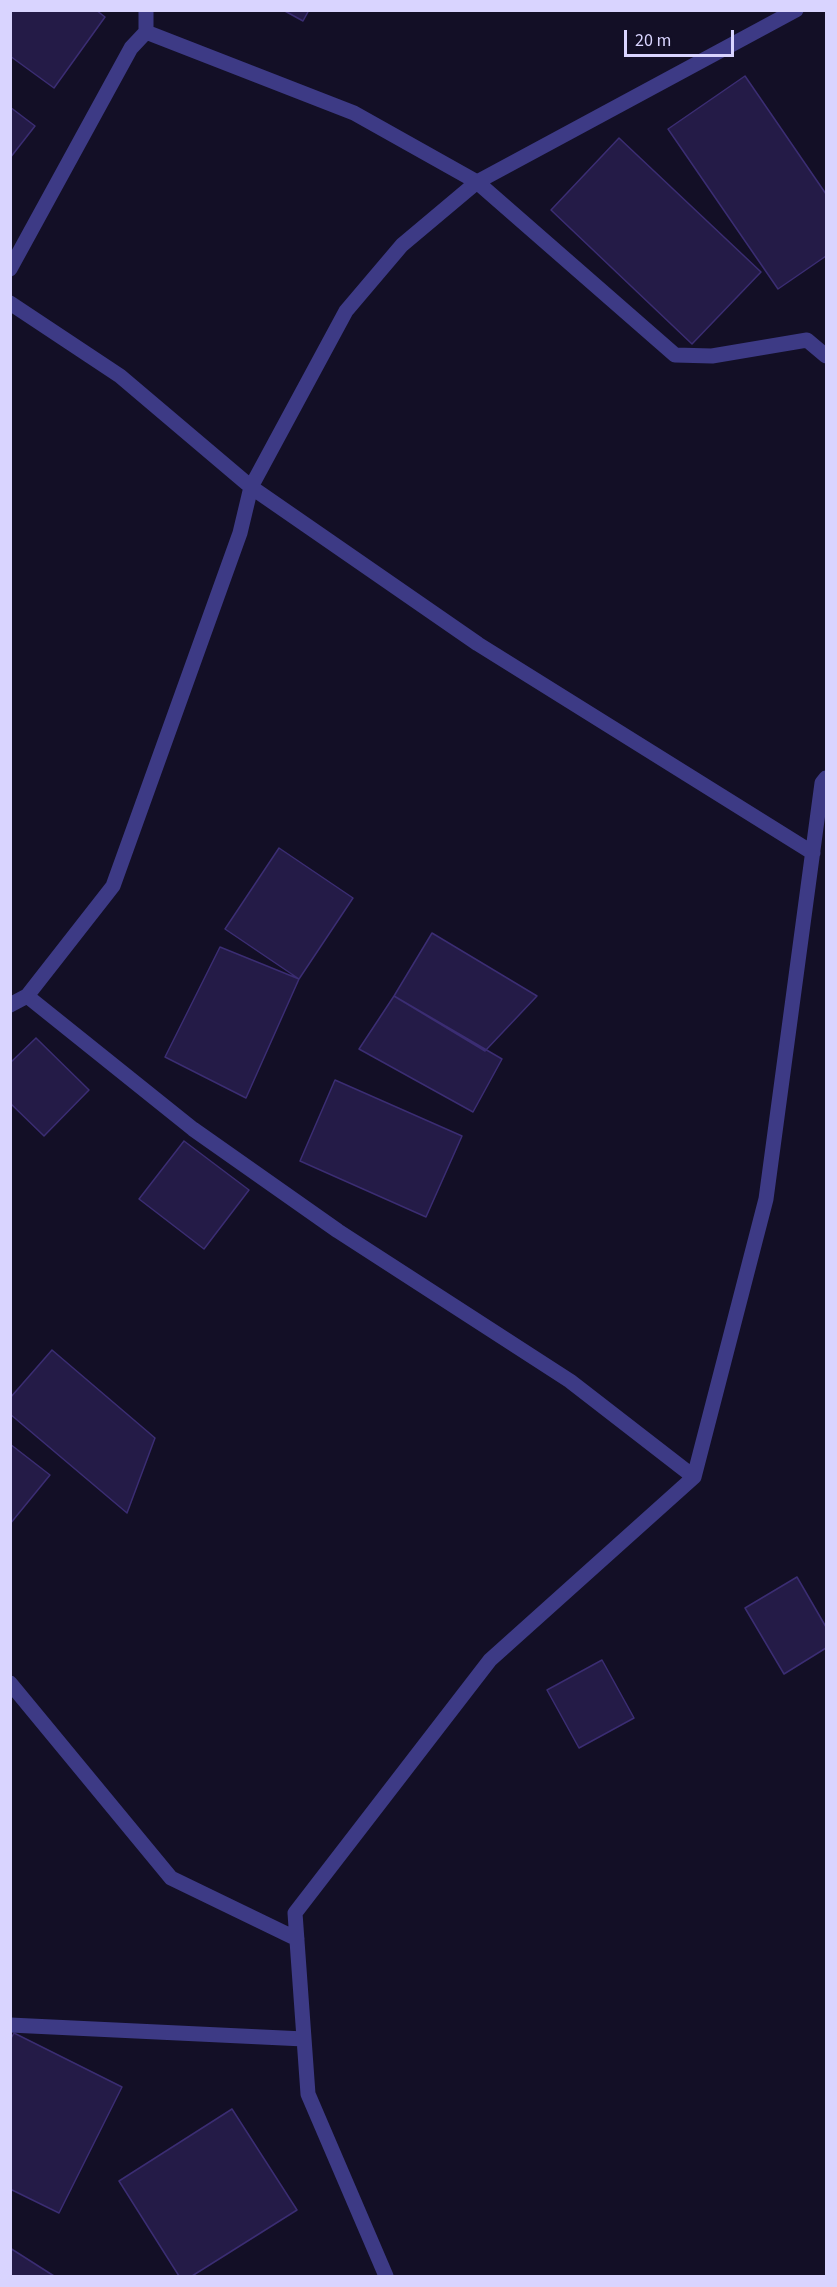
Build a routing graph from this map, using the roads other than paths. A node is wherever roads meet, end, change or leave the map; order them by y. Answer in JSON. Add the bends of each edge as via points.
{"nodes":[{"id":1,"x":146,"y":10,"type":"edge"},
{"id":2,"x":796,"y":10,"type":"edge"},
{"id":3,"x":146,"y":32,"type":"junction"},
{"id":4,"x":477,"y":182,"type":"junction"},
{"id":5,"x":10,"y":269,"type":"edge"},
{"id":6,"x":10,"y":303,"type":"edge"},
{"id":7,"x":826,"y":356,"type":"edge"},
{"id":8,"x":251,"y":487,"type":"junction"},
{"id":9,"x":826,"y":778,"type":"edge"},
{"id":10,"x":813,"y":853,"type":"junction"},
{"id":11,"x":27,"y":996,"type":"junction"},
{"id":12,"x":10,"y":1005,"type":"edge"},
{"id":13,"x":694,"y":1477,"type":"junction"},
{"id":14,"x":10,"y":1683,"type":"edge"},
{"id":15,"x":297,"y":1939,"type":"junction"},
{"id":16,"x":10,"y":2025,"type":"edge"},
{"id":17,"x":304,"y":2039,"type":"junction"},
{"id":18,"x":386,"y":2277,"type":"edge"}],
"edges":[{"from":1,"to":3,"type":"street"},
{"from":2,"to":4,"type":"street"},
{"from":3,"to":4,"type":"street","via":[[354,113]]},
{"from":3,"to":5,"type":"street","via":[[131,48]]},
{"from":4,"to":7,"type":"street","via":[[675,355],[712,356],[807,340]]},
{"from":4,"to":8,"type":"street","via":[[402,245],[346,310]]},
{"from":6,"to":8,"type":"street","via":[[120,376]]},
{"from":8,"to":10,"type":"street","via":[[478,644]]},
{"from":8,"to":11,"type":"street","via":[[240,533],[113,886]]},
{"from":9,"to":10,"type":"street","via":[[822,783]]},
{"from":10,"to":13,"type":"street","via":[[766,1199]]},
{"from":11,"to":12,"type":"street"},
{"from":11,"to":13,"type":"street","via":[[193,1129],[570,1381]]},
{"from":13,"to":15,"type":"street","via":[[490,1660],[295,1913]]},
{"from":14,"to":15,"type":"street","via":[[171,1878]]},
{"from":15,"to":17,"type":"street"},
{"from":16,"to":17,"type":"street"},
{"from":17,"to":18,"type":"street","via":[[308,2094]]}]}
